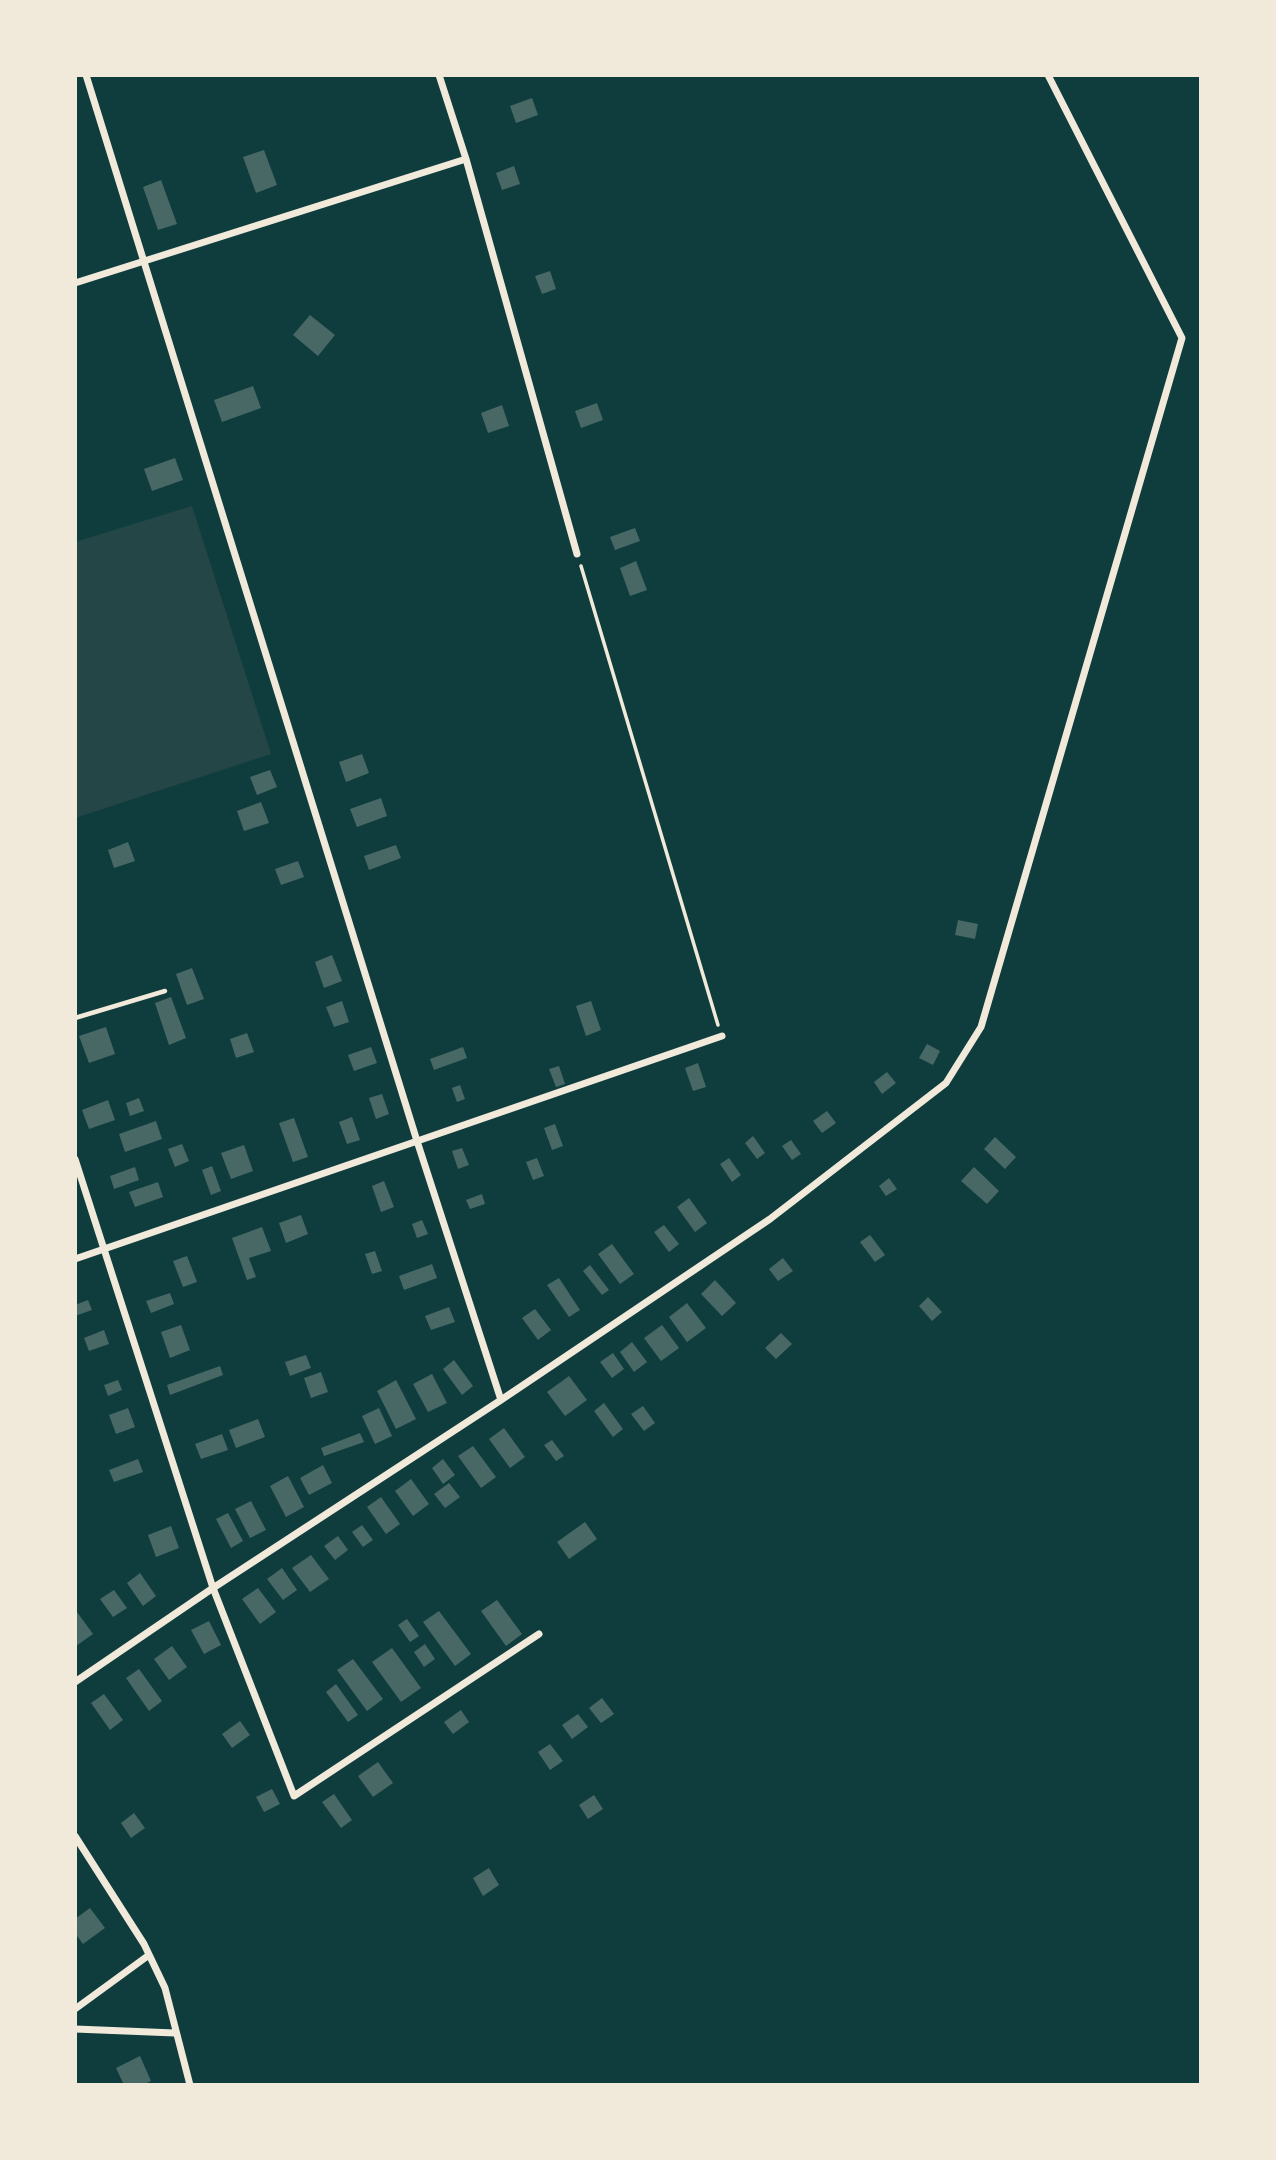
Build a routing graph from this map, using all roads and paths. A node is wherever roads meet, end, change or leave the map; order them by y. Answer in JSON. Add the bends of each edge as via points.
{"nodes":[{"id":1,"x":86,"y":75,"type":"edge"},
{"id":2,"x":439,"y":75,"type":"edge"},
{"id":3,"x":1048,"y":75,"type":"edge"},
{"id":4,"x":466,"y":159,"type":"junction"},
{"id":5,"x":145,"y":261,"type":"junction"},
{"id":6,"x":75,"y":283,"type":"edge"},
{"id":7,"x":577,"y":554,"type":"joint"},
{"id":8,"x":165,"y":991,"type":"dead end"},
{"id":9,"x":75,"y":1018,"type":"edge"},
{"id":10,"x":722,"y":1036,"type":"joint"},
{"id":11,"x":416,"y":1141,"type":"junction"},
{"id":12,"x":75,"y":1159,"type":"edge"},
{"id":13,"x":105,"y":1249,"type":"junction"},
{"id":14,"x":75,"y":1259,"type":"edge"},
{"id":15,"x":501,"y":1400,"type":"junction"},
{"id":16,"x":213,"y":1588,"type":"junction"},
{"id":17,"x":538,"y":1634,"type":"dead end"},
{"id":18,"x":75,"y":1682,"type":"edge"},
{"id":19,"x":75,"y":1836,"type":"edge"},
{"id":20,"x":149,"y":1955,"type":"junction"},
{"id":21,"x":75,"y":2010,"type":"edge"},
{"id":22,"x":75,"y":2029,"type":"edge"},
{"id":23,"x":175,"y":2034,"type":"junction"},
{"id":24,"x":190,"y":2085,"type":"edge"}],
"edges":[{"from":1,"to":5,"type":"street"},
{"from":2,"to":4,"type":"street"},
{"from":3,"to":15,"type":"street","via":[[1182,338],[981,1027],[946,1083],[770,1219]]},
{"from":4,"to":5,"type":"street"},
{"from":4,"to":7,"type":"street"},
{"from":5,"to":6,"type":"street"},
{"from":5,"to":11,"type":"street"},
{"from":7,"to":10,"type":"path"},
{"from":8,"to":9,"type":"lane"},
{"from":10,"to":11,"type":"street"},
{"from":11,"to":13,"type":"street"},
{"from":11,"to":15,"type":"street"},
{"from":12,"to":13,"type":"street"},
{"from":13,"to":14,"type":"street"},
{"from":13,"to":16,"type":"street"},
{"from":15,"to":16,"type":"street"},
{"from":16,"to":17,"type":"street","via":[[294,1796]]},
{"from":16,"to":18,"type":"street"},
{"from":19,"to":20,"type":"street"},
{"from":20,"to":21,"type":"street"},
{"from":20,"to":23,"type":"street","via":[[165,1987]]},
{"from":22,"to":23,"type":"street"},
{"from":23,"to":24,"type":"street"}]}
